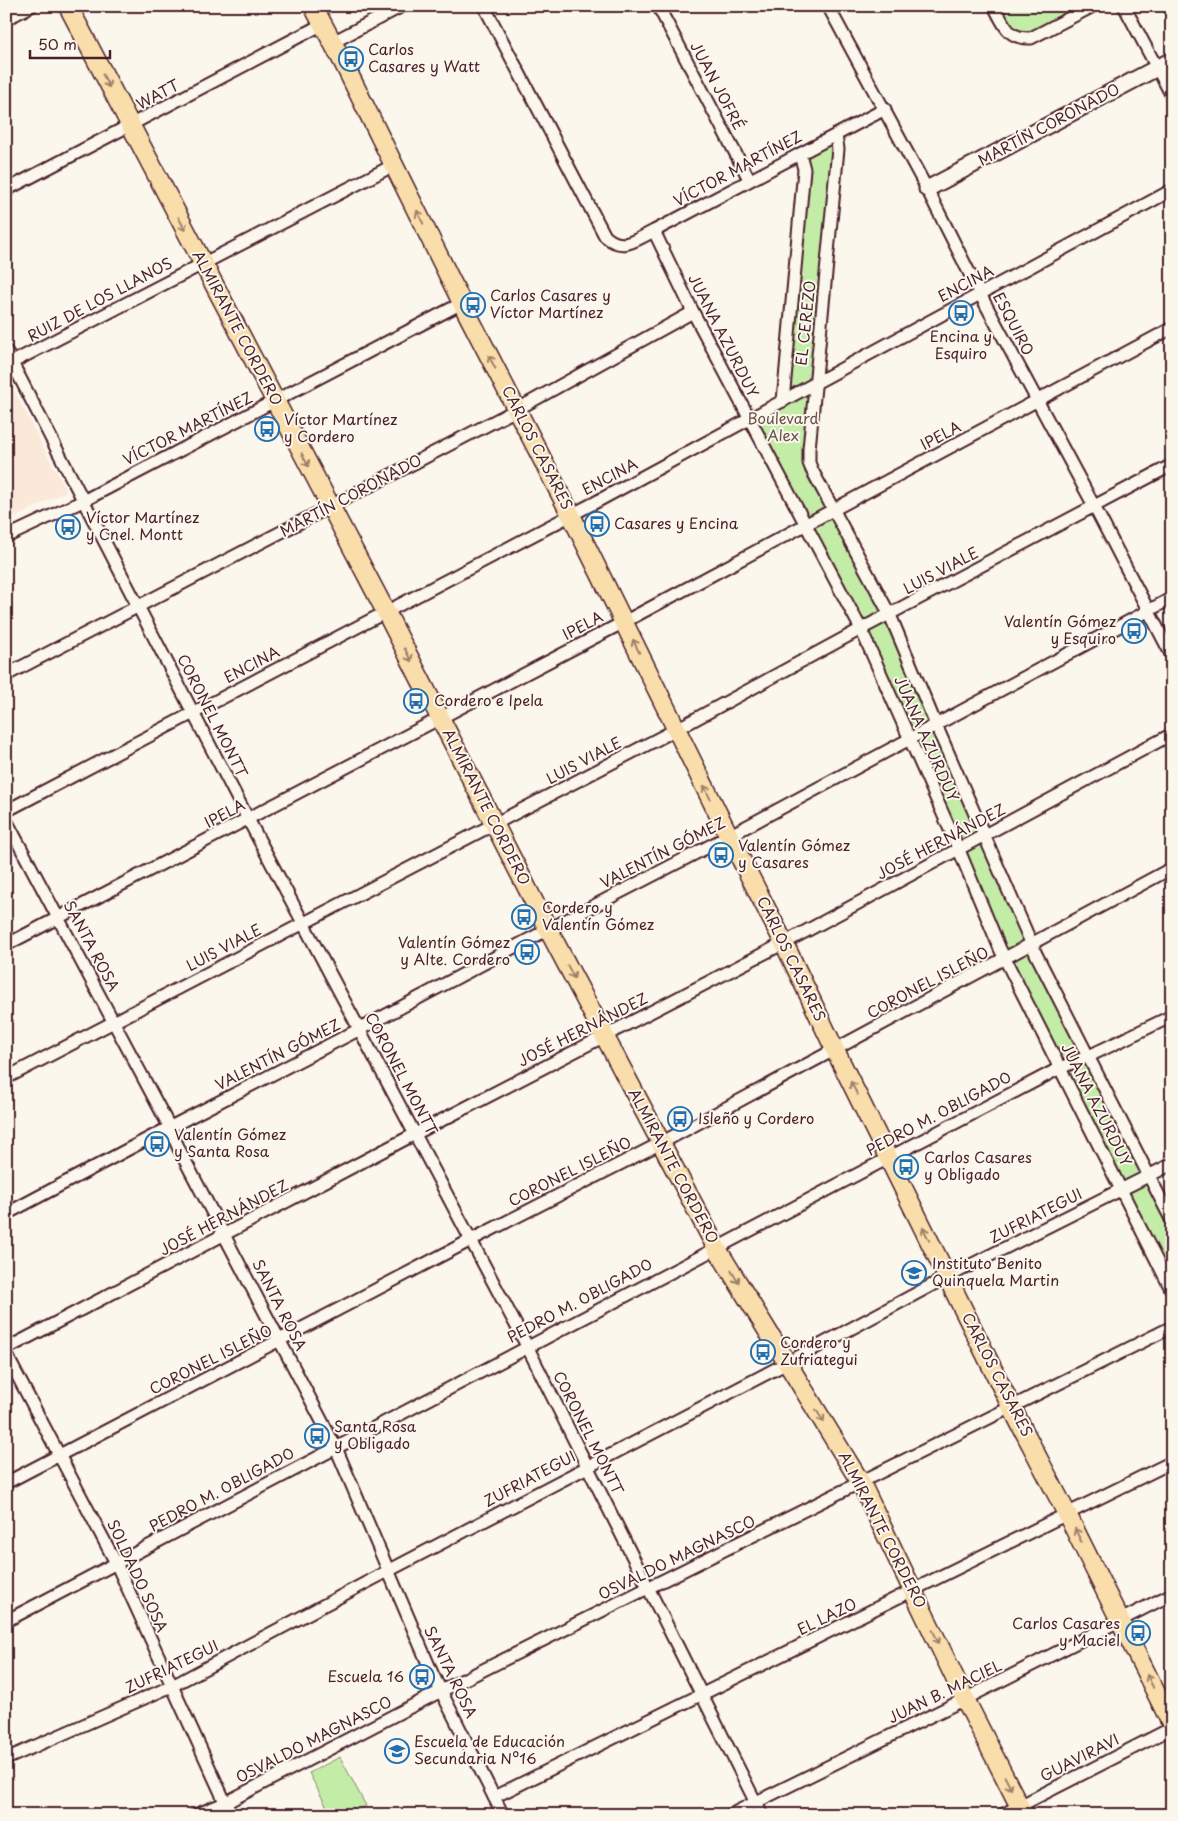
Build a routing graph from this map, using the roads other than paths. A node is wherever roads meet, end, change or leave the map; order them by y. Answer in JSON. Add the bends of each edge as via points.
{"nodes":[{"id":1,"x":30,"y":6,"type":"edge"},
{"id":2,"x":68,"y":6,"type":"edge"},
{"id":3,"x":313,"y":6,"type":"edge"},
{"id":4,"x":402,"y":6,"type":"edge"},
{"id":5,"x":484,"y":6,"type":"edge"},
{"id":6,"x":658,"y":6,"type":"edge"},
{"id":7,"x":828,"y":6,"type":"edge"},
{"id":8,"x":994,"y":6,"type":"edge"},
{"id":9,"x":1093,"y":6,"type":"edge"},
{"id":10,"x":1124,"y":6,"type":"edge"},
{"id":11,"x":6,"y":19,"type":"edge"},
{"id":12,"x":323,"y":24,"type":"junction"},
{"id":13,"x":332,"y":42,"type":"junction"},
{"id":14,"x":1172,"y":60,"type":"edge"},
{"id":15,"x":1158,"y":68,"type":"junction"},
{"id":16,"x":1172,"y":96,"type":"edge"},
{"id":17,"x":884,"y":109,"type":"junction"},
{"id":18,"x":130,"y":127,"type":"junction"},
{"id":19,"x":836,"y":135,"type":"junction"},
{"id":20,"x":800,"y":154,"type":"junction"},
{"id":21,"x":394,"y":165,"type":"junction"},
{"id":22,"x":749,"y":179,"type":"junction"},
{"id":23,"x":6,"y":190,"type":"edge"},
{"id":24,"x":927,"y":190,"type":"junction"},
{"id":25,"x":1172,"y":190,"type":"edge"},
{"id":26,"x":654,"y":231,"type":"junction"},
{"id":27,"x":202,"y":263,"type":"junction"},
{"id":28,"x":980,"y":294,"type":"junction"},
{"id":29,"x":462,"y":303,"type":"junction"},
{"id":30,"x":693,"y":312,"type":"junction"},
{"id":31,"x":1172,"y":328,"type":"edge"},
{"id":32,"x":6,"y":351,"type":"edge"},
{"id":33,"x":9,"y":364,"type":"edge"},
{"id":34,"x":815,"y":382,"type":"junction"},
{"id":35,"x":784,"y":400,"type":"junction"},
{"id":36,"x":275,"y":401,"type":"junction"},
{"id":37,"x":1037,"y":402,"type":"junction"},
{"id":38,"x":516,"y":410,"type":"junction"},
{"id":39,"x":749,"y":419,"type":"junction"},
{"id":40,"x":1172,"y":465,"type":"edge"},
{"id":41,"x":83,"y":501,"type":"junction"},
{"id":42,"x":330,"y":506,"type":"junction"},
{"id":43,"x":1094,"y":506,"type":"junction"},
{"id":44,"x":833,"y":510,"type":"junction"},
{"id":45,"x":571,"y":515,"type":"junction"},
{"id":46,"x":805,"y":524,"type":"junction"},
{"id":47,"x":6,"y":537,"type":"edge"},
{"id":48,"x":1172,"y":598,"type":"edge"},
{"id":49,"x":138,"y":608,"type":"junction"},
{"id":50,"x":1147,"y":611,"type":"junction"},
{"id":51,"x":386,"y":612,"type":"junction"},
{"id":52,"x":890,"y":615,"type":"junction"},
{"id":53,"x":624,"y":622,"type":"junction"},
{"id":54,"x":861,"y":629,"type":"junction"},
{"id":55,"x":1172,"y":656,"type":"edge"},
{"id":56,"x":6,"y":675,"type":"edge"},
{"id":57,"x":193,"y":713,"type":"junction"},
{"id":58,"x":440,"y":719,"type":"junction"},
{"id":59,"x":936,"y":725,"type":"junction"},
{"id":60,"x":677,"y":729,"type":"junction"},
{"id":61,"x":1172,"y":734,"type":"edge"},
{"id":62,"x":909,"y":739,"type":"junction"},
{"id":63,"x":6,"y":811,"type":"edge"},
{"id":64,"x":248,"y":819,"type":"junction"},
{"id":65,"x":6,"y":820,"type":"edge"},
{"id":66,"x":495,"y":825,"type":"junction"},
{"id":67,"x":729,"y":836,"type":"junction"},
{"id":68,"x":984,"y":836,"type":"junction"},
{"id":69,"x":959,"y":850,"type":"junction"},
{"id":70,"x":1172,"y":868,"type":"edge"},
{"id":71,"x":59,"y":918,"type":"junction"},
{"id":72,"x":303,"y":924,"type":"junction"},
{"id":73,"x":548,"y":929,"type":"junction"},
{"id":74,"x":784,"y":943,"type":"junction"},
{"id":75,"x":1031,"y":943,"type":"junction"},
{"id":76,"x":6,"y":945,"type":"edge"},
{"id":77,"x":1005,"y":958,"type":"junction"},
{"id":78,"x":1172,"y":1016,"type":"edge"},
{"id":79,"x":114,"y":1022,"type":"junction"},
{"id":80,"x":360,"y":1029,"type":"junction"},
{"id":81,"x":605,"y":1036,"type":"junction"},
{"id":82,"x":835,"y":1050,"type":"junction"},
{"id":83,"x":1089,"y":1056,"type":"junction"},
{"id":84,"x":1060,"y":1068,"type":"junction"},
{"id":85,"x":6,"y":1078,"type":"edge"},
{"id":86,"x":170,"y":1128,"type":"junction"},
{"id":87,"x":416,"y":1134,"type":"junction"},
{"id":88,"x":661,"y":1143,"type":"junction"},
{"id":89,"x":889,"y":1157,"type":"junction"},
{"id":90,"x":1172,"y":1164,"type":"edge"},
{"id":91,"x":1149,"y":1175,"type":"junction"},
{"id":92,"x":1121,"y":1189,"type":"junction"},
{"id":93,"x":6,"y":1214,"type":"edge"},
{"id":94,"x":1172,"y":1221,"type":"edge"},
{"id":95,"x":225,"y":1235,"type":"junction"},
{"id":96,"x":471,"y":1240,"type":"junction"},
{"id":97,"x":716,"y":1247,"type":"junction"},
{"id":98,"x":947,"y":1277,"type":"junction"},
{"id":99,"x":1172,"y":1291,"type":"edge"},
{"id":100,"x":1172,"y":1327,"type":"edge"},
{"id":101,"x":280,"y":1341,"type":"junction"},
{"id":102,"x":527,"y":1346,"type":"junction"},
{"id":103,"x":6,"y":1349,"type":"edge"},
{"id":104,"x":6,"y":1354,"type":"edge"},
{"id":105,"x":787,"y":1363,"type":"junction"},
{"id":106,"x":1012,"y":1408,"type":"junction"},
{"id":107,"x":336,"y":1448,"type":"junction"},
{"id":108,"x":60,"y":1455,"type":"junction"},
{"id":109,"x":1172,"y":1462,"type":"edge"},
{"id":110,"x":588,"y":1466,"type":"junction"},
{"id":111,"x":6,"y":1483,"type":"edge"},
{"id":112,"x":861,"y":1483,"type":"junction"},
{"id":113,"x":1068,"y":1514,"type":"junction"},
{"id":114,"x":116,"y":1563,"type":"junction"},
{"id":115,"x":388,"y":1571,"type":"junction"},
{"id":116,"x":650,"y":1589,"type":"junction"},
{"id":117,"x":914,"y":1591,"type":"junction"},
{"id":118,"x":1172,"y":1594,"type":"edge"},
{"id":119,"x":6,"y":1621,"type":"edge"},
{"id":120,"x":1120,"y":1621,"type":"junction"},
{"id":121,"x":172,"y":1686,"type":"junction"},
{"id":122,"x":441,"y":1692,"type":"junction"},
{"id":123,"x":703,"y":1694,"type":"junction"},
{"id":124,"x":965,"y":1699,"type":"junction"},
{"id":125,"x":1172,"y":1726,"type":"edge"},
{"id":126,"x":6,"y":1759,"type":"edge"},
{"id":127,"x":494,"y":1797,"type":"junction"},
{"id":128,"x":756,"y":1802,"type":"junction"},
{"id":129,"x":225,"y":1803,"type":"junction"},
{"id":130,"x":1022,"y":1810,"type":"edge"},
{"id":131,"x":194,"y":1815,"type":"edge"},
{"id":132,"x":231,"y":1815,"type":"edge"},
{"id":133,"x":503,"y":1815,"type":"edge"},
{"id":134,"x":730,"y":1815,"type":"edge"},
{"id":135,"x":762,"y":1815,"type":"edge"},
{"id":136,"x":1002,"y":1815,"type":"edge"}],
"edges":[{"from":1,"to":11,"type":"street"},
{"from":2,"to":18,"type":"main road","name":"ALMIRANTE CORDERO","one_way":true},
{"from":3,"to":12,"type":"main road","name":"CARLOS CASARES"},
{"from":4,"to":13,"type":"street"},
{"from":5,"to":26,"type":"street","name":"VÍCTOR MARTÍNEZ","via":[[605,236],[613,242],[628,244]]},
{"from":6,"to":22,"type":"street","name":"JUAN JOFRÉ"},
{"from":7,"to":17,"type":"street","name":"ESQUIRO"},
{"from":8,"to":9,"type":"street","via":[[1006,29],[1023,38],[1031,38]]},
{"from":10,"to":15,"type":"street"},
{"from":12,"to":13,"type":"main road","name":"CARLOS CASARES"},
{"from":12,"to":18,"type":"street","name":"WATT"},
{"from":13,"to":21,"type":"main road","name":"CARLOS CASARES"},
{"from":14,"to":15,"type":"street","name":"MARTÍN CORONADO"},
{"from":15,"to":16,"type":"street"},
{"from":15,"to":24,"type":"street","name":"MARTÍN CORONADO"},
{"from":17,"to":19,"type":"street","name":"VÍCTOR MARTÍNEZ"},
{"from":17,"to":24,"type":"street","name":"ESQUIRO"},
{"from":18,"to":23,"type":"street","name":"WATT"},
{"from":18,"to":27,"type":"main road","name":"ALMIRANTE CORDERO","one_way":true},
{"from":19,"to":20,"type":"street","name":"VÍCTOR MARTÍNEZ"},
{"from":19,"to":34,"type":"street","name":"EL CEREZO","via":[[838,149]]},
{"from":20,"to":22,"type":"street","name":"VÍCTOR MARTÍNEZ"},
{"from":20,"to":35,"type":"street","via":[[804,169]]},
{"from":21,"to":27,"type":"street","name":"RUIZ DE LOS LLANOS"},
{"from":29,"to":21,"type":"main road","name":"CARLOS CASARES","one_way":true},
{"from":22,"to":26,"type":"street","name":"VÍCTOR MARTÍNEZ"},
{"from":24,"to":28,"type":"street","name":"ESQUIRO"},
{"from":25,"to":28,"type":"street","name":"ENCINA"},
{"from":26,"to":30,"type":"street","name":"JUANA AZURDUY"},
{"from":27,"to":33,"type":"street","name":"RUIZ DE LOS LLANOS"},
{"from":27,"to":36,"type":"main road","name":"ALMIRANTE CORDERO"},
{"from":28,"to":34,"type":"street","name":"ENCINA"},
{"from":28,"to":37,"type":"street","name":"ESQUIRO"},
{"from":29,"to":36,"type":"street","name":"VÍCTOR MARTÍNEZ"},
{"from":38,"to":29,"type":"main road","name":"CARLOS CASARES","one_way":true},
{"from":30,"to":38,"type":"street","name":"MARTÍN CORONADO"},
{"from":30,"to":39,"type":"street","name":"JUANA AZURDUY"},
{"from":31,"to":37,"type":"street","name":"IPELA"},
{"from":32,"to":33,"type":"street","name":"CORONEL MONTT"},
{"from":33,"to":41,"type":"street","name":"CORONEL MONTT"},
{"from":34,"to":35,"type":"street","name":"ENCINA"},
{"from":34,"to":44,"type":"street","name":"EL CEREZO","via":[[809,463]]},
{"from":35,"to":39,"type":"street","name":"ENCINA"},
{"from":36,"to":41,"type":"street","name":"VÍCTOR MARTÍNEZ"},
{"from":36,"to":42,"type":"main road","name":"ALMIRANTE CORDERO","one_way":true},
{"from":37,"to":43,"type":"street","name":"ESQUIRO"},
{"from":37,"to":44,"type":"street","name":"IPELA"},
{"from":38,"to":42,"type":"street","name":"MARTÍN CORONADO"},
{"from":38,"to":45,"type":"main road","name":"CARLOS CASARES"},
{"from":39,"to":45,"type":"street","name":"ENCINA"},
{"from":39,"to":46,"type":"street","name":"JUANA AZURDUY"},
{"from":40,"to":43,"type":"street","name":"LUIS VIALE"},
{"from":41,"to":47,"type":"street","name":"VÍCTOR MARTÍNEZ"},
{"from":41,"to":49,"type":"street","name":"CORONEL MONTT"},
{"from":42,"to":49,"type":"street","name":"MARTÍN CORONADO"},
{"from":42,"to":51,"type":"main road","name":"ALMIRANTE CORDERO"},
{"from":43,"to":50,"type":"street","name":"ESQUIRO"},
{"from":43,"to":52,"type":"street","name":"LUIS VIALE"},
{"from":44,"to":46,"type":"street","name":"IPELA"},
{"from":44,"to":52,"type":"street","name":"JUANA AZURDUY"},
{"from":45,"to":51,"type":"street","name":"ENCINA"},
{"from":45,"to":53,"type":"main road","name":"CARLOS CASARES"},
{"from":46,"to":53,"type":"street","name":"IPELA"},
{"from":46,"to":54,"type":"street","name":"JUANA AZURDUY"},
{"from":48,"to":50,"type":"street","name":"VALENTÍN GÓMEZ"},
{"from":49,"to":56,"type":"street","name":"MARTÍN CORONADO"},
{"from":49,"to":57,"type":"street","name":"CORONEL MONTT"},
{"from":50,"to":55,"type":"street","name":"ESQUIRO"},
{"from":50,"to":59,"type":"street","name":"VALENTÍN GÓMEZ"},
{"from":51,"to":57,"type":"street","name":"ENCINA"},
{"from":51,"to":58,"type":"main road","name":"ALMIRANTE CORDERO","one_way":true},
{"from":52,"to":54,"type":"street","name":"LUIS VIALE"},
{"from":52,"to":59,"type":"street","name":"JUANA AZURDUY"},
{"from":53,"to":58,"type":"street","name":"IPELA"},
{"from":60,"to":53,"type":"main road","name":"CARLOS CASARES","one_way":true},
{"from":54,"to":60,"type":"street","name":"LUIS VIALE"},
{"from":54,"to":62,"type":"street","name":"JUANA AZURDUY"},
{"from":57,"to":63,"type":"street","name":"ENCINA"},
{"from":57,"to":64,"type":"street","name":"CORONEL MONTT"},
{"from":58,"to":64,"type":"street","name":"IPELA"},
{"from":58,"to":66,"type":"main road","name":"ALMIRANTE CORDERO"},
{"from":59,"to":62,"type":"street","name":"VALENTÍN GÓMEZ"},
{"from":59,"to":68,"type":"street","name":"JUANA AZURDUY"},
{"from":60,"to":66,"type":"street","name":"LUIS VIALE"},
{"from":67,"to":60,"type":"main road","name":"CARLOS CASARES","one_way":true},
{"from":61,"to":68,"type":"street","name":"JOSÉ HERNÁNDEZ"},
{"from":62,"to":67,"type":"street","name":"VALENTÍN GÓMEZ"},
{"from":62,"to":69,"type":"street","name":"JUANA AZURDUY"},
{"from":64,"to":71,"type":"street","name":"IPELA"},
{"from":64,"to":72,"type":"street","name":"CORONEL MONTT"},
{"from":65,"to":71,"type":"street","name":"SANTA ROSA"},
{"from":66,"to":72,"type":"street","name":"LUIS VIALE"},
{"from":66,"to":73,"type":"main road","name":"ALMIRANTE CORDERO"},
{"from":67,"to":73,"type":"street","name":"VALENTÍN GÓMEZ"},
{"from":67,"to":74,"type":"main road","name":"CARLOS CASARES"},
{"from":68,"to":69,"type":"street","name":"JOSÉ HERNÁNDEZ"},
{"from":68,"to":75,"type":"street","name":"JUANA AZURDUY"},
{"from":69,"to":74,"type":"street","name":"JOSÉ HERNÁNDEZ"},
{"from":69,"to":77,"type":"street","name":"JUANA AZURDUY"},
{"from":70,"to":75,"type":"street","name":"CORONEL ISLEÑO"},
{"from":71,"to":76,"type":"street","name":"IPELA"},
{"from":71,"to":79,"type":"street","name":"SANTA ROSA"},
{"from":72,"to":79,"type":"street","name":"LUIS VIALE"},
{"from":72,"to":80,"type":"street","name":"CORONEL MONTT"},
{"from":73,"to":80,"type":"street","name":"VALENTÍN GÓMEZ"},
{"from":73,"to":81,"type":"main road","name":"ALMIRANTE CORDERO","one_way":true},
{"from":74,"to":81,"type":"street","name":"JOSÉ HERNÁNDEZ"},
{"from":74,"to":82,"type":"main road","name":"CARLOS CASARES"},
{"from":75,"to":77,"type":"street","name":"CORONEL ISLEÑO"},
{"from":75,"to":83,"type":"street","name":"JUANA AZURDUY"},
{"from":77,"to":82,"type":"street","name":"CORONEL ISLEÑO"},
{"from":77,"to":84,"type":"street","name":"JUANA AZURDUY"},
{"from":78,"to":83,"type":"street","name":"PEDRO M. OBLIGADO"},
{"from":79,"to":85,"type":"street","name":"LUIS VIALE"},
{"from":79,"to":86,"type":"street","name":"SANTA ROSA"},
{"from":80,"to":86,"type":"street","name":"VALENTÍN GÓMEZ"},
{"from":80,"to":87,"type":"street","name":"CORONEL MONTT"},
{"from":81,"to":87,"type":"street","name":"JOSÉ HERNÁNDEZ"},
{"from":81,"to":88,"type":"main road","name":"ALMIRANTE CORDERO"},
{"from":82,"to":88,"type":"street","name":"CORONEL ISLEÑO"},
{"from":89,"to":82,"type":"main road","name":"CARLOS CASARES","one_way":true},
{"from":83,"to":84,"type":"street","name":"PEDRO M. OBLIGADO"},
{"from":83,"to":91,"type":"street","name":"JUANA AZURDUY"},
{"from":84,"to":89,"type":"street","name":"PEDRO M. OBLIGADO"},
{"from":84,"to":92,"type":"street","name":"JUANA AZURDUY"},
{"from":86,"to":93,"type":"street","name":"VALENTÍN GÓMEZ"},
{"from":86,"to":95,"type":"street","name":"SANTA ROSA"},
{"from":87,"to":95,"type":"street","name":"JOSÉ HERNÁNDEZ"},
{"from":87,"to":96,"type":"street","name":"CORONEL MONTT"},
{"from":88,"to":96,"type":"street","name":"CORONEL ISLEÑO"},
{"from":88,"to":97,"type":"main road","name":"ALMIRANTE CORDERO"},
{"from":89,"to":97,"type":"street","name":"PEDRO M. OBLIGADO"},
{"from":98,"to":89,"type":"main road","name":"CARLOS CASARES","one_way":true},
{"from":90,"to":91,"type":"street","name":"ZUFRIATEGUI"},
{"from":91,"to":92,"type":"street","name":"ZUFRIATEGUI"},
{"from":91,"to":94,"type":"street","name":"JUANA AZURDUY"},
{"from":92,"to":98,"type":"street","name":"ZUFRIATEGUI"},
{"from":92,"to":99,"type":"street","name":"JUANA AZURDUY"},
{"from":95,"to":101,"type":"street","name":"SANTA ROSA"},
{"from":95,"to":103,"type":"street","name":"JOSÉ HERNÁNDEZ"},
{"from":96,"to":101,"type":"street","name":"CORONEL ISLEÑO"},
{"from":96,"to":102,"type":"street","name":"CORONEL MONTT"},
{"from":97,"to":102,"type":"street","name":"PEDRO M. OBLIGADO"},
{"from":97,"to":105,"type":"main road","name":"ALMIRANTE CORDERO","one_way":true},
{"from":98,"to":105,"type":"street","name":"ZUFRIATEGUI"},
{"from":98,"to":106,"type":"main road","name":"CARLOS CASARES"},
{"from":100,"to":106,"type":"street","name":"OSVALDO MAGNASCO"},
{"from":101,"to":107,"type":"street","name":"SANTA ROSA"},
{"from":101,"to":108,"type":"street","name":"CORONEL ISLEÑO"},
{"from":102,"to":107,"type":"street","name":"PEDRO M. OBLIGADO"},
{"from":102,"to":110,"type":"street","name":"CORONEL MONTT"},
{"from":104,"to":108,"type":"street","name":"SOLDADO SOSA"},
{"from":105,"to":110,"type":"street","name":"ZUFRIATEGUI"},
{"from":105,"to":112,"type":"main road","name":"ALMIRANTE CORDERO","one_way":true},
{"from":106,"to":112,"type":"street","name":"OSVALDO MAGNASCO"},
{"from":106,"to":113,"type":"main road","name":"CARLOS CASARES"},
{"from":107,"to":114,"type":"street","name":"PEDRO M. OBLIGADO"},
{"from":107,"to":115,"type":"street","name":"SANTA ROSA"},
{"from":108,"to":111,"type":"street","name":"CORONEL ISLEÑO"},
{"from":108,"to":114,"type":"street","name":"SOLDADO SOSA"},
{"from":109,"to":113,"type":"street","name":"EL LAZO"},
{"from":110,"to":115,"type":"street","name":"ZUFRIATEGUI"},
{"from":110,"to":116,"type":"street","name":"CORONEL MONTT"},
{"from":112,"to":116,"type":"street","name":"OSVALDO MAGNASCO"},
{"from":112,"to":117,"type":"main road","name":"ALMIRANTE CORDERO"},
{"from":113,"to":117,"type":"street","name":"EL LAZO"},
{"from":120,"to":113,"type":"main road","name":"CARLOS CASARES","one_way":true},
{"from":114,"to":119,"type":"street","name":"PEDRO M. OBLIGADO"},
{"from":114,"to":121,"type":"street","name":"SOLDADO SOSA"},
{"from":115,"to":121,"type":"street","name":"ZUFRIATEGUI"},
{"from":115,"to":122,"type":"street","name":"SANTA ROSA"},
{"from":116,"to":122,"type":"street","name":"OSVALDO MAGNASCO"},
{"from":116,"to":123,"type":"street","name":"CORONEL MONTT"},
{"from":117,"to":123,"type":"street","name":"EL LAZO"},
{"from":117,"to":124,"type":"main road","name":"ALMIRANTE CORDERO","one_way":true},
{"from":118,"to":120,"type":"street","name":"JUAN B. MACIEL"},
{"from":120,"to":124,"type":"street","name":"JUAN B. MACIEL"},
{"from":125,"to":120,"type":"main road","name":"CARLOS CASARES","one_way":true},
{"from":121,"to":126,"type":"street","name":"ZUFRIATEGUI"},
{"from":121,"to":129,"type":"street","name":"SOLDADO SOSA"},
{"from":122,"to":127,"type":"street","name":"SANTA ROSA"},
{"from":122,"to":129,"type":"street","name":"OSVALDO MAGNASCO"},
{"from":123,"to":127,"type":"street","name":"EL LAZO"},
{"from":123,"to":128,"type":"street","name":"CORONEL MONTT"},
{"from":124,"to":128,"type":"street","name":"JUAN B. MACIEL"},
{"from":124,"to":130,"type":"main road","name":"ALMIRANTE CORDERO","one_way":true},
{"from":125,"to":130,"type":"street","name":"GUAVIRAVI"},
{"from":127,"to":133,"type":"street","name":"SANTA ROSA"},
{"from":128,"to":134,"type":"street","name":"JUAN B. MACIEL"},
{"from":128,"to":135,"type":"street","name":"CORONEL MONTT"},
{"from":129,"to":131,"type":"street","name":"OSVALDO MAGNASCO"},
{"from":129,"to":132,"type":"street","name":"SOLDADO SOSA"},
{"from":130,"to":136,"type":"street","name":"GUAVIRAVI"}]}
